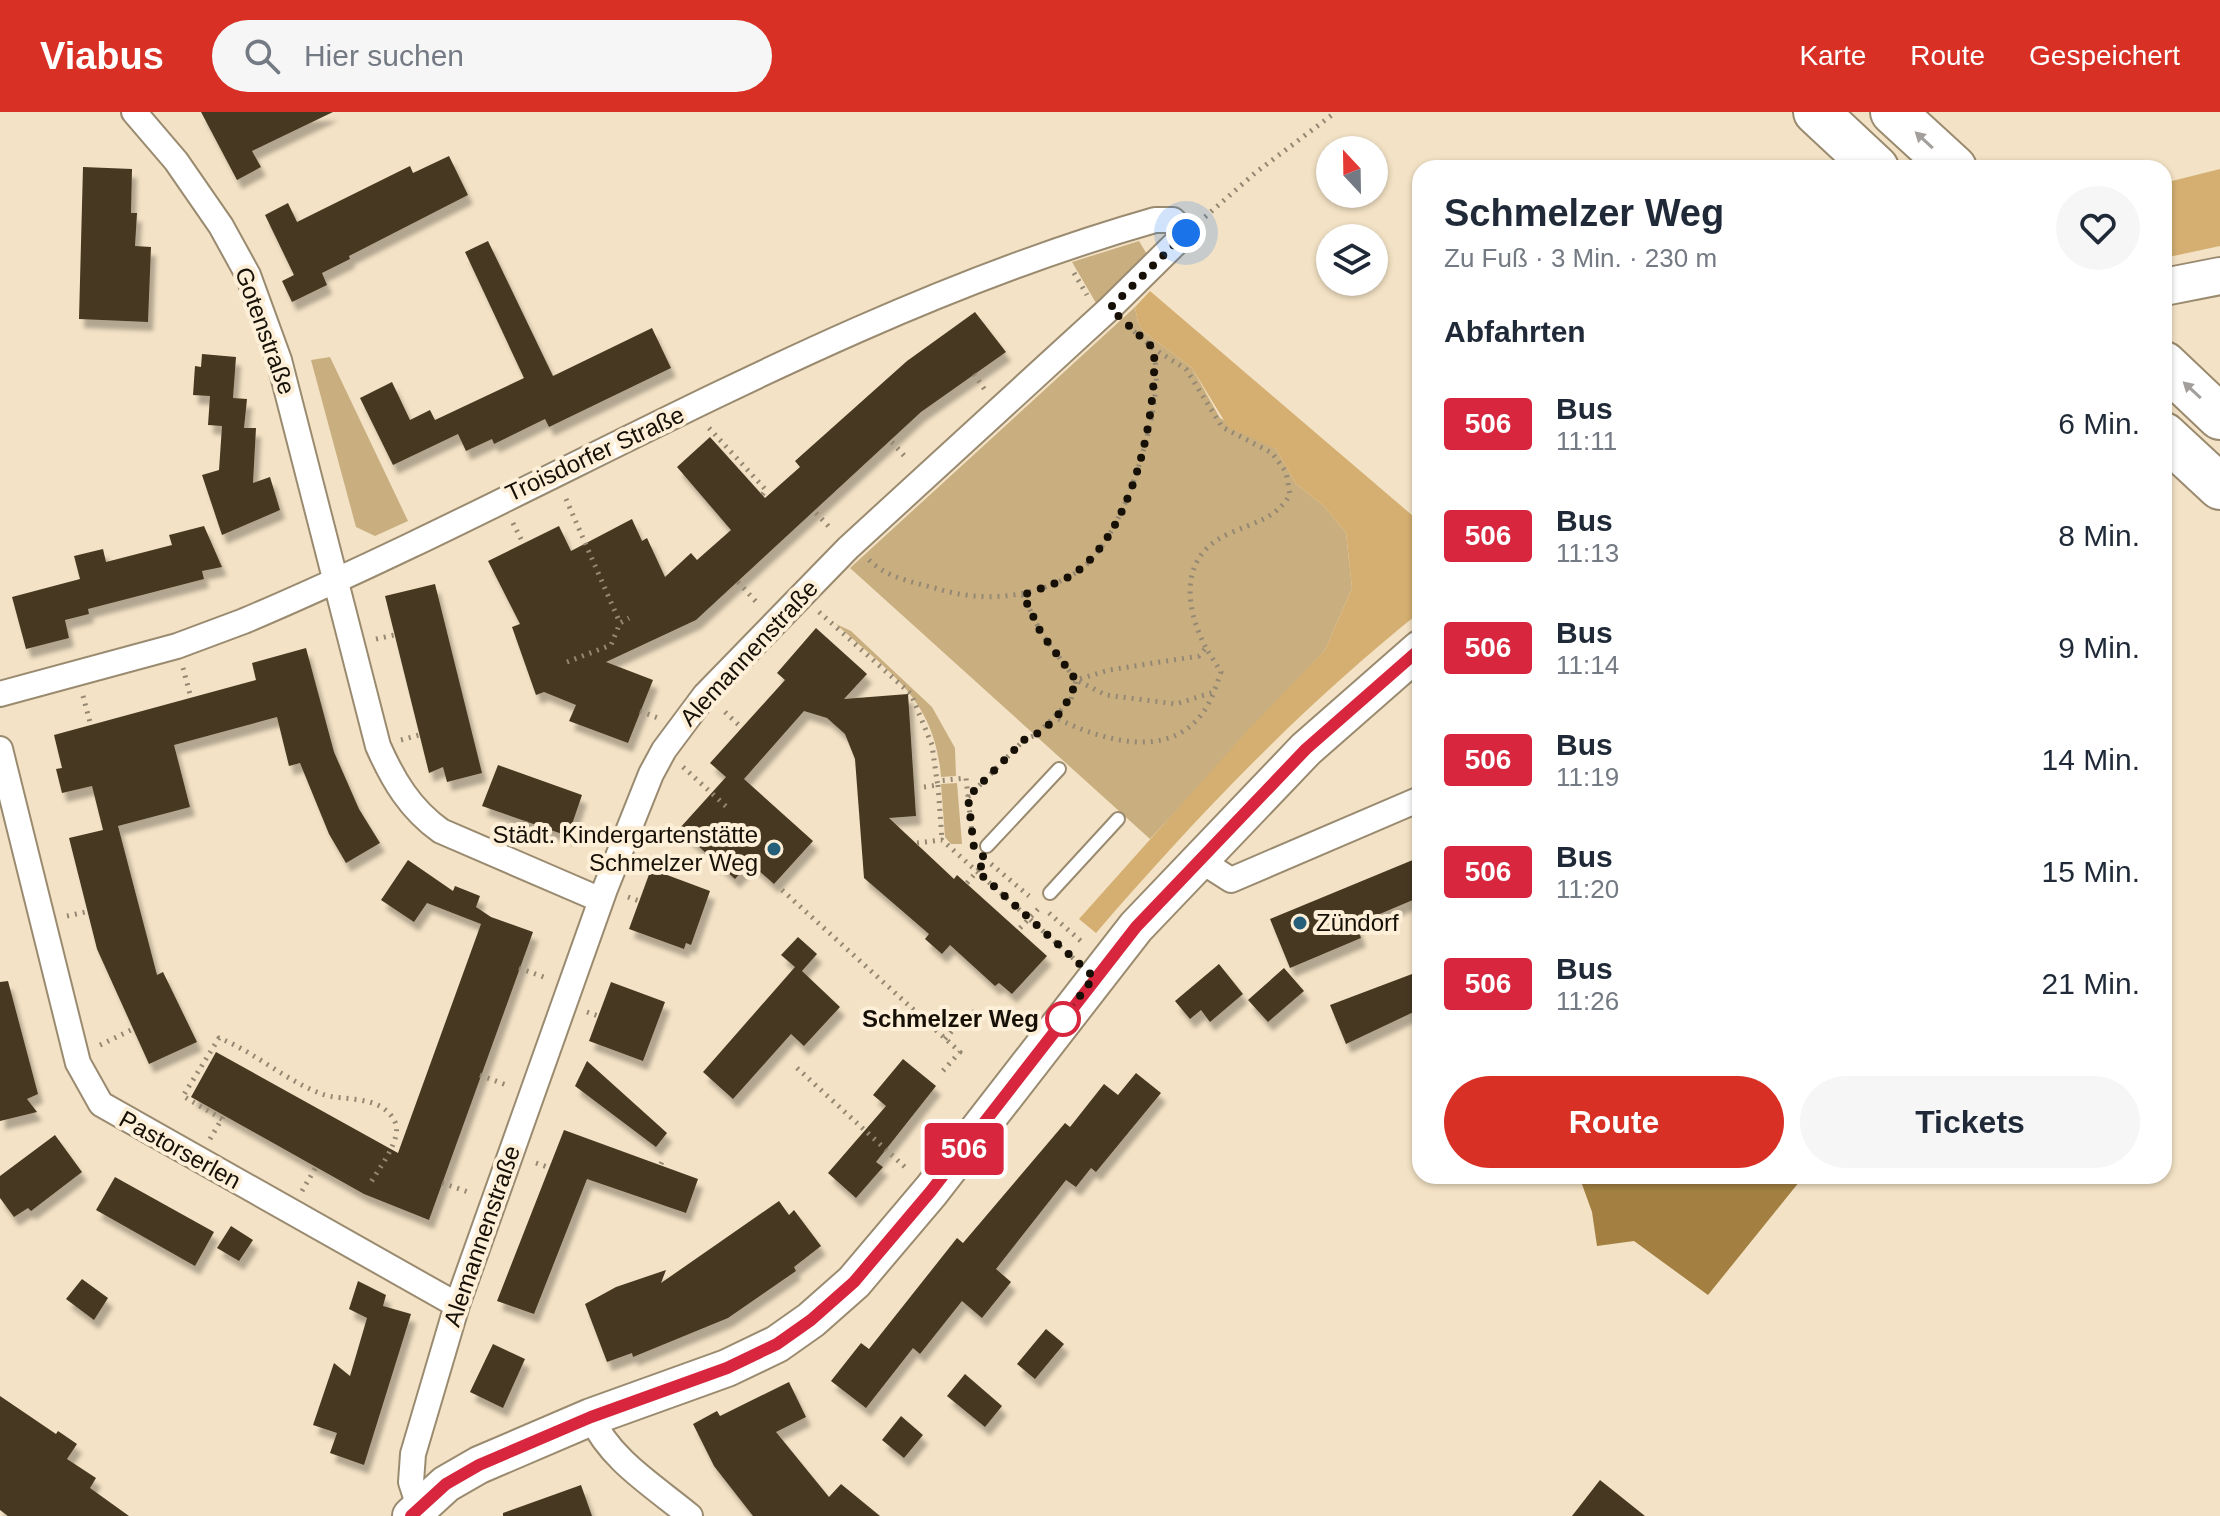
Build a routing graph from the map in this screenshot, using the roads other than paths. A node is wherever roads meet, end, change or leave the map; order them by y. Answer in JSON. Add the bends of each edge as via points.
{"nodes":[{"id":1,"x":134,"y":112,"type":"edge"},
{"id":2,"x":1816,"y":112,"type":"edge"},
{"id":3,"x":1893,"y":112,"type":"edge"},
{"id":4,"x":1867,"y":160,"type":"edge"},
{"id":5,"x":1945,"y":160,"type":"edge"},
{"id":6,"x":1186,"y":233,"type":"joint"},
{"id":7,"x":2220,"y":276,"type":"edge"},
{"id":8,"x":2172,"y":285,"type":"edge"},
{"id":9,"x":2172,"y":372,"type":"edge"},
{"id":10,"x":2220,"y":417,"type":"edge"},
{"id":11,"x":2172,"y":442,"type":"edge"},
{"id":12,"x":2220,"y":487,"type":"edge"},
{"id":13,"x":336,"y":579,"type":"junction"},
{"id":14,"x":1412,"y":656,"type":"edge"},
{"id":15,"x":0,"y":694,"type":"edge"},
{"id":16,"x":0,"y":749,"type":"edge"},
{"id":17,"x":1059,"y":769,"type":"dead end"},
{"id":18,"x":1412,"y":802,"type":"edge"},
{"id":19,"x":1118,"y":819,"type":"dead end"},
{"id":20,"x":980,"y":847,"type":"road end"},
{"id":21,"x":1198,"y":859,"type":"junction"},
{"id":22,"x":1050,"y":893,"type":"dead end"},
{"id":23,"x":601,"y":900,"type":"junction"},
{"id":24,"x":457,"y":1305,"type":"junction"},
{"id":25,"x":591,"y":1417,"type":"junction"},
{"id":26,"x":417,"y":1513,"type":"edge"},
{"id":27,"x":690,"y":1516,"type":"edge"}],
"edges":[{"from":1,"to":13,"type":"street","name":"Gotenstraße","via":[[176,161],[248,275],[279,360]]},
{"from":2,"to":4,"type":"highway"},
{"from":5,"to":3,"type":"highway","one_way":true},
{"from":6,"to":13,"type":"street","name":"Troisdorfer Straße","via":[[1173,220],[1155,220],[912,308]]},
{"from":6,"to":23,"type":"street","name":"Alemannenstraße","via":[[1105,312],[846,540],[705,695],[651,774]]},
{"from":7,"to":8,"type":"street"},
{"from":10,"to":9,"type":"highway","one_way":true},
{"from":11,"to":12,"type":"highway"},
{"from":13,"to":15,"type":"street","name":"Troisdorfer Straße","via":[[177,646]]},
{"from":13,"to":23,"type":"street","name":"Gotenstraße","via":[[378,746],[411,804],[441,831]]},
{"from":14,"to":21,"type":"street","via":[[1306,749]]},
{"from":16,"to":24,"type":"street","name":"Pastorserlen","via":[[78,1063],[101,1104]]},
{"from":17,"to":20,"type":"lane"},
{"from":18,"to":21,"type":"street","via":[[1231,880]]},
{"from":19,"to":22,"type":"lane"},
{"from":21,"to":25,"type":"street","via":[[1100,970],[931,1191],[854,1282],[795,1332],[727,1368]]},
{"from":23,"to":24,"type":"street","name":"Alemannenstraße"},
{"from":24,"to":26,"type":"street","name":"Alemannenstraße","via":[[413,1454]]},
{"from":25,"to":26,"type":"street","via":[[479,1465],[446,1484]]},
{"from":25,"to":27,"type":"street","via":[[614,1454]]}]}
